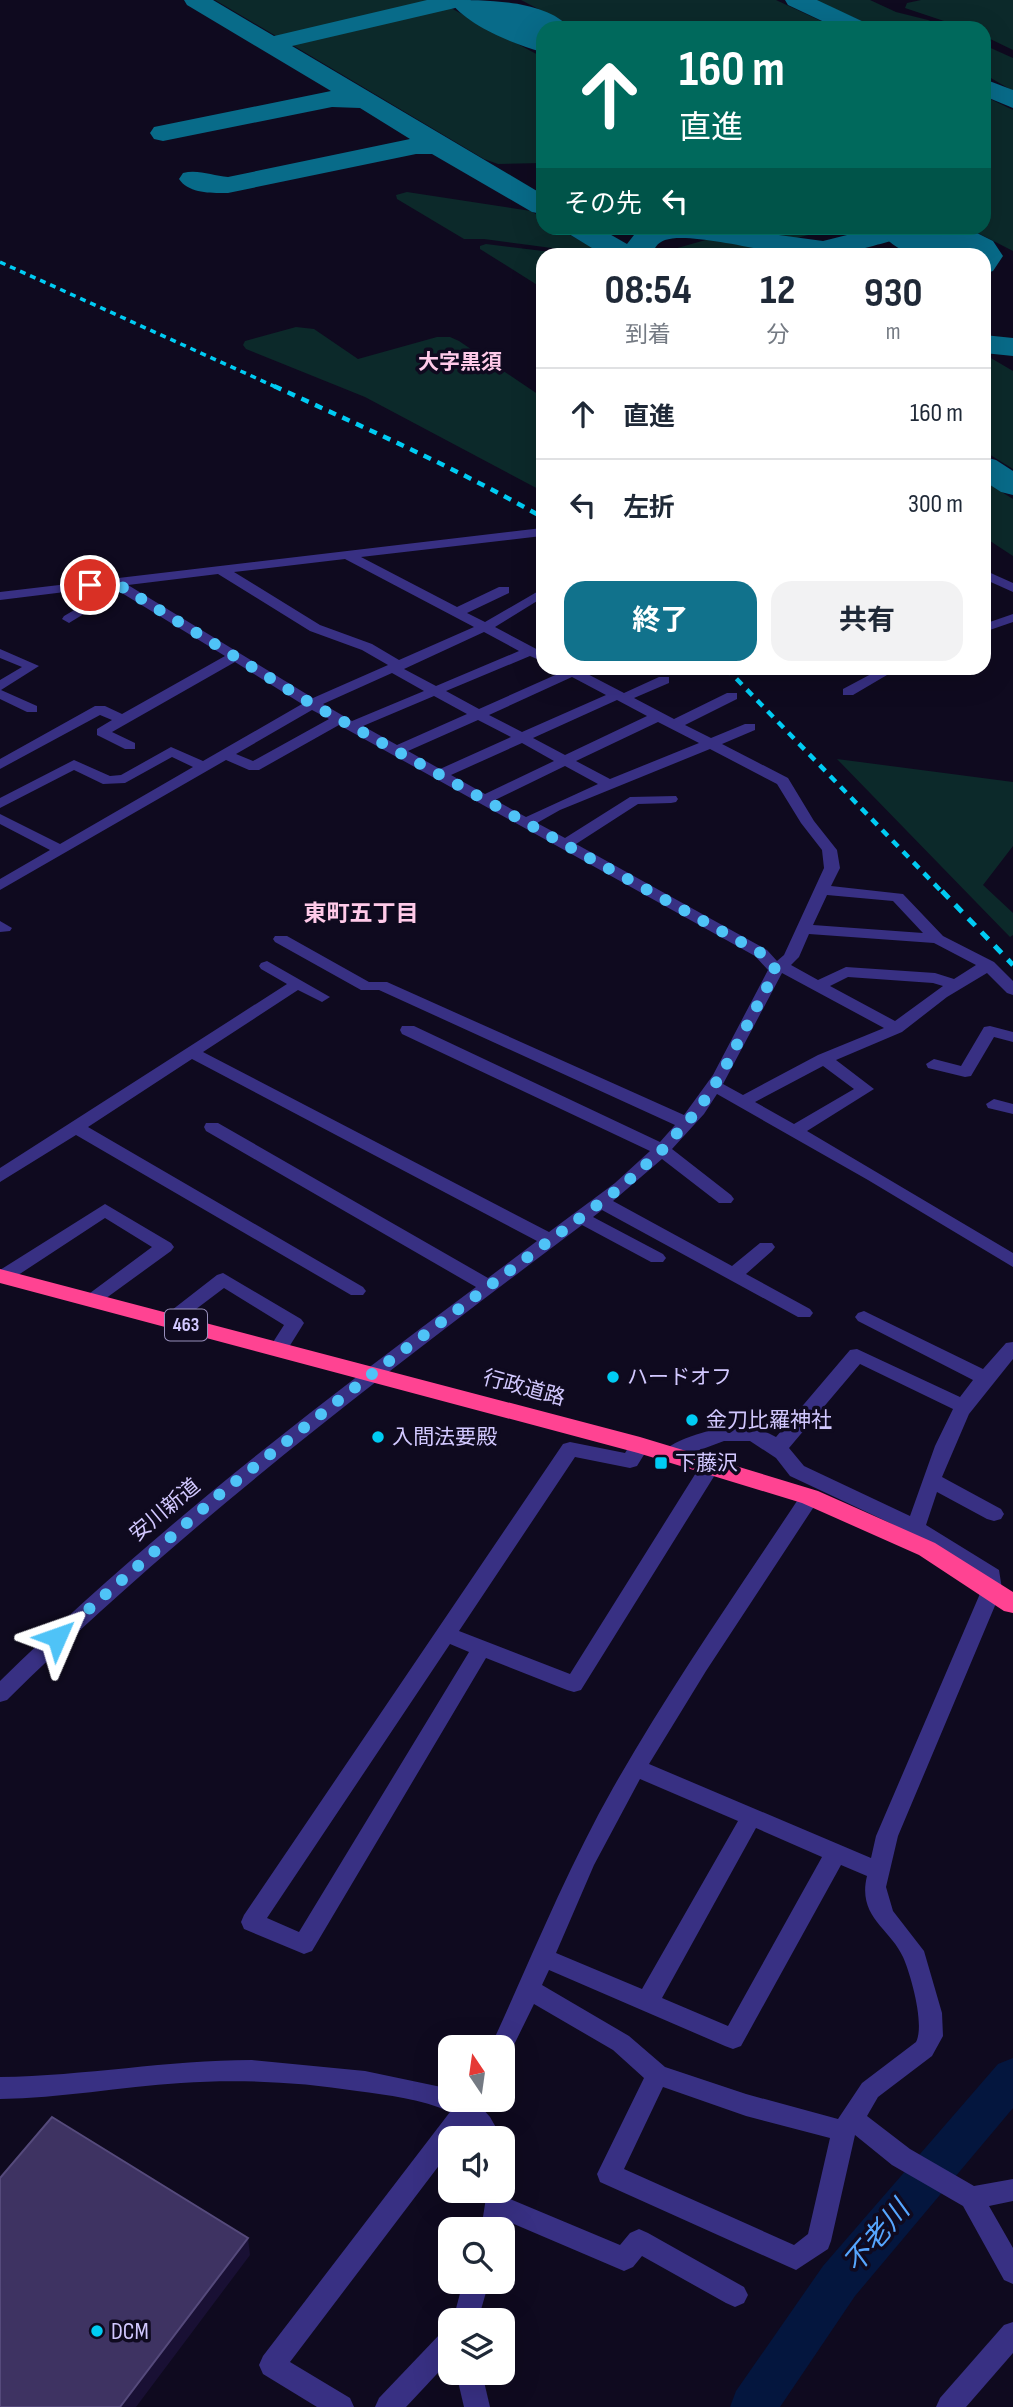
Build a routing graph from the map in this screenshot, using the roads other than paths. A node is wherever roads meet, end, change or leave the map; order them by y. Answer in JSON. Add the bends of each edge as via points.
{"nodes":[{"id":1,"x":536,"y":533,"type":"edge"},
{"id":2,"x":345,"y":554,"type":"junction"},
{"id":3,"x":219,"y":569,"type":"junction"},
{"id":4,"x":991,"y":577,"type":"edge"},
{"id":5,"x":114,"y":582,"type":"junction"},
{"id":6,"x":66,"y":588,"type":"junction"},
{"id":7,"x":1013,"y":588,"type":"edge"},
{"id":8,"x":504,"y":590,"type":"dead end"},
{"id":9,"x":0,"y":596,"type":"edge"},
{"id":10,"x":536,"y":597,"type":"edge"},
{"id":11,"x":456,"y":613,"type":"junction"},
{"id":12,"x":1013,"y":618,"type":"edge"},
{"id":13,"x":69,"y":620,"type":"dead end"},
{"id":14,"x":991,"y":626,"type":"edge"},
{"id":15,"x":485,"y":628,"type":"junction"},
{"id":16,"x":0,"y":653,"type":"edge"},
{"id":17,"x":536,"y":654,"type":"edge"},
{"id":18,"x":236,"y":656,"type":"junction"},
{"id":19,"x":397,"y":667,"type":"junction"},
{"id":20,"x":559,"y":675,"type":"edge"},
{"id":21,"x":579,"y":675,"type":"edge"},
{"id":22,"x":880,"y":675,"type":"edge"},
{"id":23,"x":664,"y":680,"type":"dead end"},
{"id":24,"x":0,"y":686,"type":"edge"},
{"id":25,"x":437,"y":691,"type":"junction"},
{"id":26,"x":848,"y":692,"type":"dead end"},
{"id":27,"x":0,"y":694,"type":"edge"},
{"id":28,"x":732,"y":696,"type":"dead end"},
{"id":29,"x":621,"y":697,"type":"junction"},
{"id":30,"x":312,"y":704,"type":"junction"},
{"id":31,"x":32,"y":709,"type":"dead end"},
{"id":32,"x":481,"y":714,"type":"junction"},
{"id":33,"x":659,"y":716,"type":"junction"},
{"id":34,"x":339,"y":719,"type":"junction"},
{"id":35,"x":122,"y":720,"type":"junction"},
{"id":36,"x":675,"y":724,"type":"junction"},
{"id":37,"x":352,"y":726,"type":"junction"},
{"id":38,"x":750,"y":727,"type":"dead end"},
{"id":39,"x":524,"y":737,"type":"junction"},
{"id":40,"x":712,"y":744,"type":"junction"},
{"id":41,"x":130,"y":746,"type":"dead end"},
{"id":42,"x":396,"y":751,"type":"junction"},
{"id":43,"x":225,"y":754,"type":"junction"},
{"id":44,"x":567,"y":760,"type":"junction"},
{"id":45,"x":0,"y":765,"type":"edge"},
{"id":46,"x":204,"y":767,"type":"junction"},
{"id":47,"x":439,"y":775,"type":"junction"},
{"id":48,"x":605,"y":787,"type":"junction"},
{"id":49,"x":671,"y":799,"type":"dead end"},
{"id":50,"x":489,"y":803,"type":"junction"},
{"id":51,"x":631,"y":803,"type":"junction"},
{"id":52,"x":0,"y":804,"type":"edge"},
{"id":53,"x":0,"y":818,"type":"edge"},
{"id":54,"x":525,"y":823,"type":"junction"},
{"id":55,"x":565,"y":845,"type":"junction"},
{"id":56,"x":61,"y":850,"type":"junction"},
{"id":57,"x":0,"y":885,"type":"edge"},
{"id":58,"x":822,"y":890,"type":"junction"},
{"id":59,"x":804,"y":929,"type":"junction"},
{"id":60,"x":281,"y":939,"type":"dead end"},
{"id":61,"x":937,"y":939,"type":"junction"},
{"id":62,"x":988,"y":965,"type":"junction"},
{"id":63,"x":267,"y":966,"type":"dead end"},
{"id":64,"x":778,"y":968,"type":"junction"},
{"id":65,"x":298,"y":984,"type":"junction"},
{"id":66,"x":818,"y":986,"type":"junction"},
{"id":67,"x":957,"y":986,"type":"junction"},
{"id":68,"x":1013,"y":989,"type":"edge"},
{"id":69,"x":322,"y":997,"type":"dead end"},
{"id":70,"x":447,"y":1015,"type":"junction"},
{"id":71,"x":896,"y":1028,"type":"junction"},
{"id":72,"x":1013,"y":1037,"type":"edge"},
{"id":73,"x":191,"y":1052,"type":"junction"},
{"id":74,"x":824,"y":1059,"type":"junction"},
{"id":75,"x":934,"y":1064,"type":"dead end"},
{"id":76,"x":714,"y":1086,"type":"junction"},
{"id":77,"x":743,"y":1102,"type":"junction"},
{"id":78,"x":994,"y":1104,"type":"dead end"},
{"id":79,"x":1013,"y":1109,"type":"edge"},
{"id":80,"x":686,"y":1123,"type":"junction"},
{"id":81,"x":75,"y":1127,"type":"junction"},
{"id":82,"x":212,"y":1127,"type":"dead end"},
{"id":83,"x":796,"y":1131,"type":"junction"},
{"id":84,"x":662,"y":1150,"type":"junction"},
{"id":85,"x":0,"y":1176,"type":"edge"},
{"id":86,"x":726,"y":1199,"type":"dead end"},
{"id":87,"x":601,"y":1202,"type":"junction"},
{"id":88,"x":580,"y":1217,"type":"junction"},
{"id":89,"x":549,"y":1240,"type":"junction"},
{"id":90,"x":766,"y":1247,"type":"dead end"},
{"id":91,"x":657,"y":1258,"type":"dead end"},
{"id":92,"x":1013,"y":1261,"type":"edge"},
{"id":93,"x":734,"y":1274,"type":"junction"},
{"id":94,"x":2,"y":1277,"type":"edge"},
{"id":95,"x":489,"y":1287,"type":"junction"},
{"id":96,"x":357,"y":1291,"type":"dead end"},
{"id":97,"x":92,"y":1300,"type":"junction"},
{"id":98,"x":804,"y":1313,"type":"dead end"},
{"id":99,"x":864,"y":1317,"type":"dead end"},
{"id":100,"x":169,"y":1321,"type":"junction"},
{"id":101,"x":1013,"y":1348,"type":"edge"},
{"id":102,"x":277,"y":1350,"type":"junction"},
{"id":103,"x":372,"y":1374,"type":"junction"},
{"id":104,"x":986,"y":1378,"type":"junction"},
{"id":105,"x":965,"y":1407,"type":"junction"},
{"id":106,"x":640,"y":1445,"type":"junction"},
{"id":107,"x":777,"y":1449,"type":"junction"},
{"id":108,"x":673,"y":1453,"type":"junction"},
{"id":109,"x":711,"y":1465,"type":"junction"},
{"id":110,"x":932,"y":1480,"type":"junction"},
{"id":111,"x":810,"y":1497,"type":"junction"},
{"id":112,"x":994,"y":1514,"type":"dead end"},
{"id":113,"x":916,"y":1527,"type":"junction"},
{"id":114,"x":992,"y":1589,"type":"junction"},
{"id":115,"x":1013,"y":1604,"type":"edge"},
{"id":116,"x":445,"y":1634,"type":"junction"},
{"id":117,"x":481,"y":1649,"type":"junction"},
{"id":118,"x":0,"y":1694,"type":"edge"},
{"id":119,"x":636,"y":1768,"type":"junction"},
{"id":120,"x":751,"y":1817,"type":"junction"},
{"id":121,"x":836,"y":1853,"type":"junction"},
{"id":122,"x":879,"y":1871,"type":"junction"},
{"id":123,"x":544,"y":1958,"type":"junction"},
{"id":124,"x":530,"y":1990,"type":"junction"},
{"id":125,"x":647,"y":2002,"type":"junction"},
{"id":126,"x":508,"y":2035,"type":"edge"},
{"id":127,"x":657,"y":2075,"type":"junction"},
{"id":128,"x":0,"y":2088,"type":"edge"},
{"id":129,"x":438,"y":2094,"type":"edge"},
{"id":130,"x":466,"y":2112,"type":"edge"},
{"id":131,"x":848,"y":2125,"type":"junction"},
{"id":132,"x":1013,"y":2190,"type":"edge"},
{"id":133,"x":971,"y":2198,"type":"junction"},
{"id":134,"x":508,"y":2203,"type":"edge"},
{"id":135,"x":1013,"y":2272,"type":"edge"},
{"id":136,"x":735,"y":2295,"type":"dead end"},
{"id":137,"x":1013,"y":2334,"type":"edge"},
{"id":138,"x":438,"y":2355,"type":"edge"},
{"id":139,"x":472,"y":2385,"type":"edge"},
{"id":140,"x":341,"y":2407,"type":"edge"},
{"id":141,"x":388,"y":2407,"type":"edge"},
{"id":142,"x":477,"y":2407,"type":"edge"},
{"id":143,"x":949,"y":2407,"type":"edge"}],
"edges":[{"from":1,"to":2,"type":"street"},
{"from":2,"to":3,"type":"street"},
{"from":2,"to":11,"type":"street"},
{"from":3,"to":5,"type":"street"},
{"from":3,"to":19,"type":"street","via":[[315,628],[367,648]]},
{"from":4,"to":7,"type":"street"},
{"from":5,"to":6,"type":"street"},
{"from":5,"to":18,"type":"street"},
{"from":6,"to":9,"type":"street"},
{"from":6,"to":13,"type":"street","via":[[98,601]]},
{"from":8,"to":11,"type":"street"},
{"from":10,"to":15,"type":"street"},
{"from":11,"to":15,"type":"street"},
{"from":12,"to":14,"type":"street"},
{"from":15,"to":17,"type":"street"},
{"from":15,"to":19,"type":"street"},
{"from":16,"to":24,"type":"street","via":[[32,666]]},
{"from":17,"to":25,"type":"street"},
{"from":18,"to":30,"type":"street"},
{"from":18,"to":35,"type":"street"},
{"from":19,"to":25,"type":"street"},
{"from":19,"to":30,"type":"street"},
{"from":20,"to":32,"type":"street"},
{"from":21,"to":29,"type":"street","name":"安川新道"},
{"from":22,"to":26,"type":"street"},
{"from":23,"to":29,"type":"street"},
{"from":25,"to":32,"type":"street"},
{"from":25,"to":37,"type":"street"},
{"from":27,"to":31,"type":"street"},
{"from":28,"to":36,"type":"street"},
{"from":29,"to":33,"type":"street","name":"安川新道"},
{"from":29,"to":39,"type":"street"},
{"from":30,"to":34,"type":"street"},
{"from":30,"to":43,"type":"street"},
{"from":32,"to":39,"type":"street"},
{"from":32,"to":42,"type":"street"},
{"from":33,"to":36,"type":"street","name":"安川新道"},
{"from":33,"to":44,"type":"street"},
{"from":34,"to":37,"type":"street"},
{"from":34,"to":43,"type":"street","via":[[254,767]]},
{"from":35,"to":41,"type":"street","via":[[102,732]]},
{"from":35,"to":45,"type":"street","via":[[100,709]]},
{"from":36,"to":40,"type":"street","name":"安川新道"},
{"from":37,"to":42,"type":"street"},
{"from":38,"to":40,"type":"street"},
{"from":39,"to":44,"type":"street"},
{"from":39,"to":47,"type":"street"},
{"from":40,"to":48,"type":"street"},
{"from":40,"to":58,"type":"street","name":"安川新道","via":[[783,781],[829,850],[832,868]]},
{"from":42,"to":47,"type":"street"},
{"from":43,"to":46,"type":"street"},
{"from":44,"to":48,"type":"street"},
{"from":44,"to":50,"type":"street"},
{"from":46,"to":52,"type":"street","via":[[171,751],[125,779],[108,781],[74,764]]},
{"from":46,"to":56,"type":"street"},
{"from":47,"to":50,"type":"street"},
{"from":48,"to":51,"type":"street"},
{"from":48,"to":54,"type":"street"},
{"from":49,"to":51,"type":"street"},
{"from":50,"to":54,"type":"street"},
{"from":51,"to":55,"type":"street"},
{"from":53,"to":56,"type":"street"},
{"from":54,"to":55,"type":"street"},
{"from":55,"to":64,"type":"street","via":[[761,953]]},
{"from":56,"to":57,"type":"street"},
{"from":58,"to":59,"type":"street","name":"安川新道"},
{"from":58,"to":61,"type":"street","via":[[898,897]]},
{"from":59,"to":61,"type":"street"},
{"from":59,"to":64,"type":"street","name":"安川新道","via":[[790,957]]},
{"from":60,"to":70,"type":"street","via":[[367,987],[381,985]]},
{"from":61,"to":62,"type":"street"},
{"from":62,"to":67,"type":"street"},
{"from":62,"to":68,"type":"street"},
{"from":63,"to":65,"type":"street"},
{"from":64,"to":66,"type":"street"},
{"from":64,"to":76,"type":"street","name":"安川新道"},
{"from":65,"to":69,"type":"street"},
{"from":65,"to":73,"type":"street"},
{"from":66,"to":67,"type":"street","via":[[846,972],[935,978]]},
{"from":66,"to":71,"type":"street"},
{"from":67,"to":71,"type":"street"},
{"from":70,"to":80,"type":"street"},
{"from":70,"to":84,"type":"street","via":[[413,1033]]},
{"from":71,"to":74,"type":"street"},
{"from":72,"to":75,"type":"street","via":[[990,1031],[965,1072]]},
{"from":73,"to":81,"type":"street"},
{"from":73,"to":89,"type":"street"},
{"from":74,"to":77,"type":"street"},
{"from":74,"to":83,"type":"street","via":[[866,1088]]},
{"from":76,"to":77,"type":"street"},
{"from":76,"to":80,"type":"street","name":"安川新道"},
{"from":77,"to":83,"type":"street"},
{"from":78,"to":79,"type":"street"},
{"from":80,"to":84,"type":"street","name":"安川新道"},
{"from":81,"to":85,"type":"street"},
{"from":81,"to":96,"type":"street"},
{"from":82,"to":95,"type":"street"},
{"from":83,"to":92,"type":"street"},
{"from":84,"to":86,"type":"street"},
{"from":84,"to":87,"type":"street","name":"安川新道"},
{"from":87,"to":88,"type":"street","name":"安川新道"},
{"from":87,"to":93,"type":"street"},
{"from":88,"to":89,"type":"street","name":"安川新道"},
{"from":88,"to":91,"type":"street"},
{"from":89,"to":95,"type":"street","name":"安川新道"},
{"from":90,"to":93,"type":"street"},
{"from":93,"to":98,"type":"street"},
{"from":94,"to":97,"type":"highway","name":"行政道路","number":"463"},
{"from":94,"to":97,"type":"street","via":[[105,1210],[165,1247]]},
{"from":95,"to":103,"type":"street","name":"安川新道"},
{"from":97,"to":100,"type":"highway","name":"行政道路","number":"463"},
{"from":99,"to":104,"type":"street"},
{"from":100,"to":102,"type":"highway","name":"行政道路","number":"463"},
{"from":100,"to":102,"type":"street","via":[[223,1279],[295,1323]]},
{"from":101,"to":104,"type":"street"},
{"from":102,"to":103,"type":"highway","name":"行政道路","number":"463"},
{"from":103,"to":106,"type":"highway","name":"行政道路","number":"463"},
{"from":103,"to":118,"type":"street","name":"安川新道","via":[[149,1554]]},
{"from":104,"to":105,"type":"street"},
{"from":105,"to":107,"type":"street","via":[[857,1355]]},
{"from":105,"to":110,"type":"street"},
{"from":106,"to":108,"type":"highway","name":"行政道路","number":"463"},
{"from":106,"to":116,"type":"street","via":[[630,1461],[570,1449]]},
{"from":107,"to":108,"type":"street","via":[[731,1431]]},
{"from":107,"to":113,"type":"street","via":[[797,1471]]},
{"from":108,"to":109,"type":"highway","name":"行政道路","number":"463"},
{"from":109,"to":111,"type":"highway","name":"行政道路","number":"463"},
{"from":109,"to":117,"type":"street","via":[[574,1684]]},
{"from":110,"to":112,"type":"street"},
{"from":110,"to":113,"type":"street"},
{"from":111,"to":114,"type":"highway","name":"行政道路","number":"463","via":[[927,1549]]},
{"from":111,"to":119,"type":"street"},
{"from":113,"to":114,"type":"street","via":[[992,1575]]},
{"from":114,"to":115,"type":"highway","name":"行政道路","number":"463"},
{"from":114,"to":122,"type":"street","via":[[887,1836]]},
{"from":116,"to":117,"type":"street"},
{"from":116,"to":117,"type":"street","via":[[252,1922],[304,1944]]},
{"from":119,"to":120,"type":"street"},
{"from":119,"to":123,"type":"street","via":[[595,1841]]},
{"from":120,"to":121,"type":"street"},
{"from":120,"to":125,"type":"street"},
{"from":121,"to":122,"type":"street"},
{"from":121,"to":125,"type":"street","via":[[733,2039]]},
{"from":122,"to":131,"type":"street","via":[[875,1887],[883,1915],[912,1951],[930,2013],[931,2036],[924,2049],[870,2090]]},
{"from":123,"to":124,"type":"street"},
{"from":123,"to":125,"type":"street"},
{"from":124,"to":126,"type":"street"},
{"from":124,"to":127,"type":"street","via":[[621,2043]]},
{"from":127,"to":131,"type":"street","via":[[746,2105]]},
{"from":127,"to":131,"type":"street","via":[[610,2174],[796,2258],[819,2241]]},
{"from":128,"to":129,"type":"street","via":[[205,2071],[280,2071]]},
{"from":130,"to":140,"type":"street","via":[[272,2365]]},
{"from":131,"to":133,"type":"street"},
{"from":132,"to":133,"type":"street"},
{"from":133,"to":135,"type":"street"},
{"from":134,"to":136,"type":"street","via":[[624,2259],[639,2241]]},
{"from":137,"to":143,"type":"street"},
{"from":138,"to":141,"type":"street"},
{"from":139,"to":142,"type":"street"}]}
